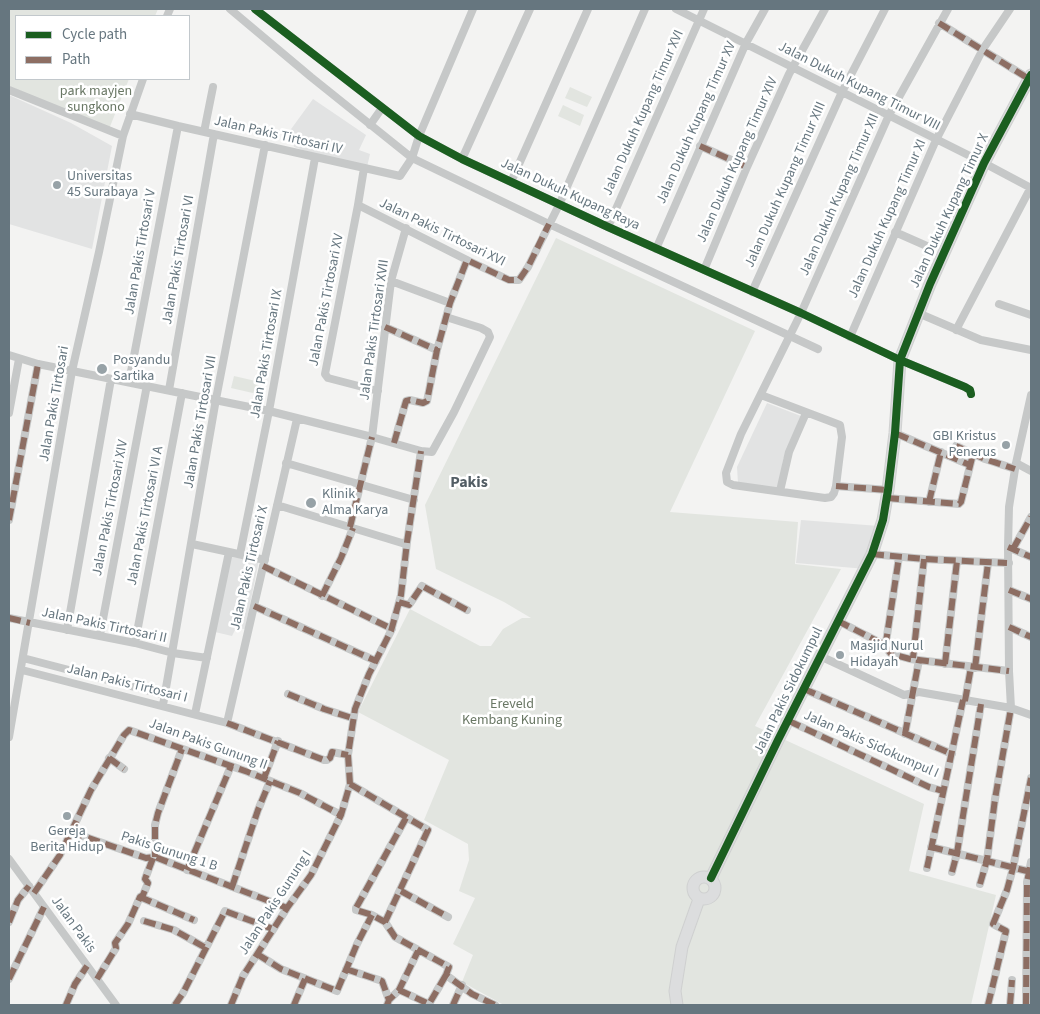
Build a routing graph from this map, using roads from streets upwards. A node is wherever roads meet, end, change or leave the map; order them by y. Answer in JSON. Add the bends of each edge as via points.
{"nodes":[{"id":1,"x":230,"y":9,"type":"edge"},
{"id":2,"x":255,"y":9,"type":"edge"},
{"id":3,"x":473,"y":9,"type":"edge"},
{"id":4,"x":530,"y":9,"type":"edge"},
{"id":5,"x":588,"y":9,"type":"edge"},
{"id":6,"x":646,"y":9,"type":"edge"},
{"id":7,"x":676,"y":9,"type":"edge"},
{"id":8,"x":704,"y":9,"type":"edge"},
{"id":9,"x":765,"y":9,"type":"edge"},
{"id":10,"x":825,"y":9,"type":"edge"},
{"id":11,"x":885,"y":9,"type":"edge"},
{"id":12,"x":948,"y":9,"type":"edge"},
{"id":13,"x":1010,"y":9,"type":"edge"},
{"id":14,"x":698,"y":20,"type":"junction"},
{"id":15,"x":939,"y":23,"type":"junction"},
{"id":16,"x":274,"y":24,"type":"junction"},
{"id":17,"x":264,"y":38,"type":"junction"},
{"id":18,"x":746,"y":43,"type":"junction"},
{"id":19,"x":983,"y":50,"type":"junction"},
{"id":20,"x":792,"y":68,"type":"junction"},
{"id":21,"x":1030,"y":78,"type":"edge"},
{"id":22,"x":144,"y":80,"type":"edge"},
{"id":23,"x":213,"y":86,"type":"dead end"},
{"id":24,"x":9,"y":90,"type":"edge"},
{"id":25,"x":842,"y":92,"type":"junction"},
{"id":26,"x":382,"y":108,"type":"junction"},
{"id":27,"x":130,"y":114,"type":"junction"},
{"id":28,"x":889,"y":116,"type":"junction"},
{"id":29,"x":370,"y":125,"type":"junction"},
{"id":30,"x":178,"y":126,"type":"junction"},
{"id":31,"x":204,"y":132,"type":"junction"},
{"id":32,"x":214,"y":134,"type":"junction"},
{"id":33,"x":123,"y":136,"type":"junction"},
{"id":34,"x":419,"y":136,"type":"junction"},
{"id":35,"x":936,"y":140,"type":"junction"},
{"id":36,"x":265,"y":145,"type":"junction"},
{"id":37,"x":700,"y":146,"type":"junction"},
{"id":38,"x":315,"y":158,"type":"junction"},
{"id":39,"x":412,"y":158,"type":"junction"},
{"id":40,"x":462,"y":159,"type":"junction"},
{"id":41,"x":984,"y":163,"type":"junction"},
{"id":42,"x":747,"y":167,"type":"junction"},
{"id":43,"x":364,"y":168,"type":"junction"},
{"id":44,"x":511,"y":182,"type":"junction"},
{"id":45,"x":1031,"y":188,"type":"edge"},
{"id":46,"x":358,"y":205,"type":"junction"},
{"id":47,"x":560,"y":205,"type":"junction"},
{"id":48,"x":549,"y":224,"type":"junction"},
{"id":49,"x":406,"y":228,"type":"junction"},
{"id":50,"x":608,"y":228,"type":"junction"},
{"id":51,"x":895,"y":232,"type":"junction"},
{"id":52,"x":929,"y":247,"type":"dead end"},
{"id":53,"x":656,"y":249,"type":"junction"},
{"id":54,"x":467,"y":260,"type":"junction"},
{"id":55,"x":704,"y":270,"type":"junction"},
{"id":56,"x":391,"y":281,"type":"junction"},
{"id":57,"x":752,"y":292,"type":"junction"},
{"id":58,"x":450,"y":303,"type":"junction"},
{"id":59,"x":999,"y":304,"type":"dead end"},
{"id":60,"x":801,"y":313,"type":"junction"},
{"id":61,"x":918,"y":313,"type":"junction"},
{"id":62,"x":1031,"y":314,"type":"edge"},
{"id":63,"x":446,"y":318,"type":"junction"},
{"id":64,"x":385,"y":327,"type":"junction"},
{"id":65,"x":956,"y":330,"type":"junction"},
{"id":66,"x":790,"y":337,"type":"junction"},
{"id":67,"x":850,"y":337,"type":"junction"},
{"id":68,"x":818,"y":349,"type":"dead end"},
{"id":69,"x":436,"y":350,"type":"junction"},
{"id":70,"x":1031,"y":350,"type":"edge"},
{"id":71,"x":12,"y":357,"type":"edge"},
{"id":72,"x":900,"y":360,"type":"junction"},
{"id":73,"x":38,"y":364,"type":"junction"},
{"id":74,"x":72,"y":371,"type":"junction"},
{"id":75,"x":111,"y":379,"type":"junction"},
{"id":76,"x":129,"y":382,"type":"junction"},
{"id":77,"x":147,"y":386,"type":"junction"},
{"id":78,"x":169,"y":390,"type":"junction"},
{"id":79,"x":378,"y":391,"type":"junction"},
{"id":80,"x":182,"y":393,"type":"junction"},
{"id":81,"x":971,"y":394,"type":"dead end"},
{"id":82,"x":761,"y":395,"type":"junction"},
{"id":83,"x":1031,"y":395,"type":"edge"},
{"id":84,"x":216,"y":399,"type":"junction"},
{"id":85,"x":270,"y":411,"type":"junction"},
{"id":86,"x":9,"y":413,"type":"edge"},
{"id":87,"x":806,"y":413,"type":"junction"},
{"id":88,"x":297,"y":419,"type":"junction"},
{"id":89,"x":895,"y":434,"type":"junction"},
{"id":90,"x":372,"y":436,"type":"junction"},
{"id":91,"x":394,"y":443,"type":"junction"},
{"id":92,"x":956,"y":446,"type":"dead end"},
{"id":93,"x":421,"y":451,"type":"junction"},
{"id":94,"x":941,"y":452,"type":"junction"},
{"id":95,"x":973,"y":454,"type":"junction"},
{"id":96,"x":286,"y":463,"type":"junction"},
{"id":97,"x":970,"y":465,"type":"junction"},
{"id":98,"x":1016,"y":466,"type":"junction"},
{"id":99,"x":1031,"y":471,"type":"edge"},
{"id":100,"x":361,"y":484,"type":"junction"},
{"id":101,"x":836,"y":486,"type":"junction"},
{"id":102,"x":780,"y":491,"type":"junction"},
{"id":103,"x":888,"y":494,"type":"junction"},
{"id":104,"x":414,"y":500,"type":"junction"},
{"id":105,"x":929,"y":502,"type":"junction"},
{"id":106,"x":277,"y":506,"type":"junction"},
{"id":107,"x":1031,"y":517,"type":"edge"},
{"id":108,"x":9,"y":520,"type":"edge"},
{"id":109,"x":352,"y":528,"type":"junction"},
{"id":110,"x":407,"y":542,"type":"junction"},
{"id":111,"x":192,"y":544,"type":"junction"},
{"id":112,"x":1011,"y":548,"type":"junction"},
{"id":113,"x":229,"y":552,"type":"junction"},
{"id":114,"x":240,"y":554,"type":"junction"},
{"id":115,"x":872,"y":554,"type":"junction"},
{"id":116,"x":899,"y":557,"type":"junction"},
{"id":117,"x":1031,"y":557,"type":"edge"},
{"id":118,"x":924,"y":559,"type":"junction"},
{"id":119,"x":957,"y":561,"type":"junction"},
{"id":120,"x":264,"y":563,"type":"junction"},
{"id":121,"x":988,"y":563,"type":"junction"},
{"id":122,"x":1009,"y":563,"type":"junction"},
{"id":123,"x":1009,"y":590,"type":"junction"},
{"id":124,"x":322,"y":596,"type":"junction"},
{"id":125,"x":1031,"y":599,"type":"edge"},
{"id":126,"x":399,"y":602,"type":"junction"},
{"id":127,"x":254,"y":606,"type":"junction"},
{"id":128,"x":467,"y":610,"type":"dead end"},
{"id":129,"x":9,"y":618,"type":"edge"},
{"id":130,"x":838,"y":621,"type":"junction"},
{"id":131,"x":30,"y":623,"type":"junction"},
{"id":132,"x":1009,"y":627,"type":"junction"},
{"id":133,"x":392,"y":629,"type":"junction"},
{"id":134,"x":67,"y":630,"type":"junction"},
{"id":135,"x":100,"y":635,"type":"junction"},
{"id":136,"x":1031,"y":637,"type":"edge"},
{"id":137,"x":135,"y":643,"type":"junction"},
{"id":138,"x":883,"y":644,"type":"junction"},
{"id":139,"x":173,"y":653,"type":"junction"},
{"id":140,"x":820,"y":656,"type":"junction"},
{"id":141,"x":23,"y":658,"type":"junction"},
{"id":142,"x":207,"y":658,"type":"junction"},
{"id":143,"x":916,"y":659,"type":"junction"},
{"id":144,"x":376,"y":661,"type":"junction"},
{"id":145,"x":945,"y":664,"type":"junction"},
{"id":146,"x":973,"y":667,"type":"junction"},
{"id":147,"x":22,"y":670,"type":"junction"},
{"id":148,"x":1009,"y":671,"type":"junction"},
{"id":149,"x":804,"y":689,"type":"junction"},
{"id":150,"x":913,"y":692,"type":"junction"},
{"id":151,"x":288,"y":694,"type":"dead end"},
{"id":152,"x":165,"y":695,"type":"junction"},
{"id":153,"x":964,"y":700,"type":"junction"},
{"id":154,"x":981,"y":704,"type":"junction"},
{"id":155,"x":163,"y":705,"type":"junction"},
{"id":156,"x":1011,"y":708,"type":"junction"},
{"id":157,"x":195,"y":714,"type":"junction"},
{"id":158,"x":1031,"y":716,"type":"edge"},
{"id":159,"x":352,"y":718,"type":"junction"},
{"id":160,"x":789,"y":721,"type":"junction"},
{"id":161,"x":227,"y":723,"type":"junction"},
{"id":162,"x":904,"y":734,"type":"junction"},
{"id":163,"x":9,"y":738,"type":"edge"},
{"id":164,"x":278,"y":741,"type":"junction"},
{"id":165,"x":182,"y":749,"type":"junction"},
{"id":166,"x":952,"y":754,"type":"junction"},
{"id":167,"x":348,"y":755,"type":"junction"},
{"id":168,"x":109,"y":758,"type":"junction"},
{"id":169,"x":231,"y":766,"type":"junction"},
{"id":170,"x":124,"y":769,"type":"dead end"},
{"id":171,"x":1031,"y":778,"type":"edge"},
{"id":172,"x":267,"y":780,"type":"junction"},
{"id":173,"x":350,"y":784,"type":"junction"},
{"id":174,"x":943,"y":791,"type":"junction"},
{"id":175,"x":341,"y":815,"type":"junction"},
{"id":176,"x":406,"y":818,"type":"junction"},
{"id":177,"x":70,"y":832,"type":"junction"},
{"id":178,"x":931,"y":847,"type":"junction"},
{"id":179,"x":957,"y":853,"type":"junction"},
{"id":180,"x":154,"y":858,"type":"junction"},
{"id":181,"x":9,"y":859,"type":"edge"},
{"id":182,"x":986,"y":860,"type":"junction"},
{"id":183,"x":1031,"y":862,"type":"edge"},
{"id":184,"x":927,"y":868,"type":"dead end"},
{"id":185,"x":1013,"y":868,"type":"junction"},
{"id":186,"x":187,"y":870,"type":"junction"},
{"id":187,"x":952,"y":872,"type":"dead end"},
{"id":188,"x":1030,"y":872,"type":"edge"},
{"id":189,"x":711,"y":878,"type":"junction"},
{"id":190,"x":980,"y":884,"type":"dead end"},
{"id":191,"x":29,"y":886,"type":"junction"},
{"id":192,"x":232,"y":887,"type":"junction"},
{"id":193,"x":400,"y":891,"type":"junction"},
{"id":194,"x":34,"y":893,"type":"junction"},
{"id":195,"x":140,"y":897,"type":"junction"},
{"id":196,"x":700,"y":899,"type":"junction"},
{"id":197,"x":44,"y":907,"type":"junction"},
{"id":198,"x":287,"y":908,"type":"junction"},
{"id":199,"x":372,"y":915,"type":"junction"},
{"id":200,"x":448,"y":918,"type":"dead end"},
{"id":201,"x":194,"y":920,"type":"dead end"},
{"id":202,"x":144,"y":921,"type":"dead end"},
{"id":203,"x":9,"y":922,"type":"edge"},
{"id":204,"x":386,"y":922,"type":"junction"},
{"id":205,"x":273,"y":929,"type":"junction"},
{"id":206,"x":206,"y":948,"type":"junction"},
{"id":207,"x":418,"y":951,"type":"junction"},
{"id":208,"x":257,"y":954,"type":"junction"},
{"id":209,"x":87,"y":966,"type":"junction"},
{"id":210,"x":346,"y":970,"type":"junction"},
{"id":211,"x":447,"y":971,"type":"junction"},
{"id":212,"x":9,"y":979,"type":"edge"},
{"id":213,"x":97,"y":979,"type":"junction"},
{"id":214,"x":305,"y":979,"type":"junction"},
{"id":215,"x":1012,"y":980,"type":"dead end"},
{"id":216,"x":1028,"y":985,"type":"edge"},
{"id":217,"x":462,"y":986,"type":"junction"},
{"id":218,"x":399,"y":990,"type":"junction"},
{"id":219,"x":388,"y":1003,"type":"edge"},
{"id":220,"x":485,"y":1003,"type":"edge"},
{"id":221,"x":66,"y":1005,"type":"edge"},
{"id":222,"x":116,"y":1005,"type":"edge"},
{"id":223,"x":175,"y":1005,"type":"edge"},
{"id":224,"x":230,"y":1005,"type":"edge"},
{"id":225,"x":294,"y":1005,"type":"edge"},
{"id":226,"x":453,"y":1005,"type":"edge"},
{"id":227,"x":495,"y":1005,"type":"edge"},
{"id":228,"x":677,"y":1005,"type":"edge"},
{"id":229,"x":988,"y":1005,"type":"edge"},
{"id":230,"x":1010,"y":1005,"type":"edge"},
{"id":231,"x":1026,"y":1005,"type":"edge"}],
"edges":[{"from":1,"to":17,"type":"street"},
{"from":2,"to":16,"type":"street","name":"Jalan Dukuh Kupang Raya"},
{"from":3,"to":34,"type":"street"},
{"from":4,"to":40,"type":"street"},
{"from":5,"to":44,"type":"street"},
{"from":6,"to":47,"type":"street"},
{"from":7,"to":14,"type":"street","name":"Jalan Dukuh Kupang Timur VIII"},
{"from":8,"to":14,"type":"street","name":"Jalan Dukuh Kupang Timur XVI"},
{"from":9,"to":18,"type":"street","name":"Jalan Dukuh Kupang Timur XV"},
{"from":10,"to":20,"type":"street","name":"Jalan Dukuh Kupang Timur XIV"},
{"from":11,"to":25,"type":"street","name":"Jalan Dukuh Kupang Timur XIII"},
{"from":12,"to":15,"type":"street","name":"Jalan Dukuh Kupang Timur XII"},
{"from":13,"to":19,"type":"street","name":"Jalan Dukuh Kupang Timur XI"},
{"from":14,"to":18,"type":"street","name":"Jalan Dukuh Kupang Timur VIII"},
{"from":14,"to":50,"type":"street","name":"Jalan Dukuh Kupang Timur XVI"},
{"from":15,"to":19,"type":"street"},
{"from":15,"to":28,"type":"street","name":"Jalan Dukuh Kupang Timur XII"},
{"from":16,"to":17,"type":"street"},
{"from":16,"to":26,"type":"street","name":"Jalan Dukuh Kupang Raya"},
{"from":17,"to":29,"type":"street"},
{"from":18,"to":20,"type":"street","name":"Jalan Dukuh Kupang Timur VIII"},
{"from":18,"to":37,"type":"street","name":"Jalan Dukuh Kupang Timur XV"},
{"from":19,"to":21,"type":"street"},
{"from":19,"to":35,"type":"street","name":"Jalan Dukuh Kupang Timur XI"},
{"from":20,"to":25,"type":"street","name":"Jalan Dukuh Kupang Timur VIII"},
{"from":20,"to":42,"type":"street","name":"Jalan Dukuh Kupang Timur XIV"},
{"from":21,"to":41,"type":"street","name":"Jalan Dukuh Kupang Timur X"},
{"from":22,"to":27,"type":"street","name":"Jalan Pakis Tirtosari"},
{"from":23,"to":31,"type":"street"},
{"from":24,"to":33,"type":"street"},
{"from":25,"to":28,"type":"street","name":"Jalan Dukuh Kupang Timur VIII"},
{"from":25,"to":57,"type":"street","name":"Jalan Dukuh Kupang Timur XIII"},
{"from":26,"to":29,"type":"street"},
{"from":26,"to":34,"type":"street","name":"Jalan Dukuh Kupang Raya"},
{"from":27,"to":30,"type":"street","name":"Jalan Pakis Tirtosari IV"},
{"from":27,"to":33,"type":"street","name":"Jalan Pakis Tirtosari"},
{"from":28,"to":35,"type":"street","name":"Jalan Dukuh Kupang Timur VIII"},
{"from":28,"to":60,"type":"street","name":"Jalan Dukuh Kupang Timur XII"},
{"from":29,"to":39,"type":"street"},
{"from":30,"to":31,"type":"street","name":"Jalan Pakis Tirtosari IV"},
{"from":30,"to":76,"type":"street","name":"Jalan Pakis Tirtosari V"},
{"from":31,"to":32,"type":"street","name":"Jalan Pakis Tirtosari IV"},
{"from":32,"to":36,"type":"street","name":"Jalan Pakis Tirtosari IV"},
{"from":32,"to":78,"type":"street","name":"Jalan Pakis Tirtosari VI"},
{"from":33,"to":74,"type":"street","name":"Jalan Pakis Tirtosari"},
{"from":34,"to":39,"type":"street"},
{"from":34,"to":40,"type":"street","name":"Jalan Dukuh Kupang Raya"},
{"from":35,"to":41,"type":"street","name":"Jalan Dukuh Kupang Timur VIII"},
{"from":35,"to":51,"type":"street","name":"Jalan Dukuh Kupang Timur XI"},
{"from":36,"to":38,"type":"street","name":"Jalan Pakis Tirtosari IV"},
{"from":36,"to":84,"type":"street","name":"Jalan Pakis Tirtosari VII"},
{"from":37,"to":42,"type":"street"},
{"from":37,"to":53,"type":"street","name":"Jalan Dukuh Kupang Timur XV"},
{"from":38,"to":43,"type":"street","name":"Jalan Pakis Tirtosari IV"},
{"from":38,"to":85,"type":"street","name":"Jalan Pakis Tirtosari IX"},
{"from":39,"to":43,"type":"street","name":"Jalan Pakis Tirtosari IV","via":[[400,176]]},
{"from":39,"to":48,"type":"street"},
{"from":40,"to":44,"type":"street","name":"Jalan Dukuh Kupang Raya"},
{"from":41,"to":45,"type":"street","name":"Jalan Dukuh Kupang Timur VIII"},
{"from":41,"to":61,"type":"street","name":"Jalan Dukuh Kupang Timur X"},
{"from":42,"to":55,"type":"street","name":"Jalan Dukuh Kupang Timur XIV"},
{"from":43,"to":46,"type":"street","name":"Jalan Pakis Tirtosari XVI"},
{"from":44,"to":47,"type":"street","name":"Jalan Dukuh Kupang Raya"},
{"from":45,"to":65,"type":"street"},
{"from":46,"to":49,"type":"street","name":"Jalan Pakis Tirtosari XVI"},
{"from":46,"to":79,"type":"street","name":"Jalan Pakis Tirtosari XV","via":[[325,374],[328,378]]},
{"from":47,"to":48,"type":"street"},
{"from":47,"to":50,"type":"street","name":"Jalan Dukuh Kupang Raya"},
{"from":48,"to":54,"type":"street","name":"Jalan Pakis Tirtosari XVI","via":[[519,280],[509,280]]},
{"from":48,"to":66,"type":"street"},
{"from":49,"to":54,"type":"street","name":"Jalan Pakis Tirtosari XVI"},
{"from":49,"to":56,"type":"street","name":"Jalan Pakis Tirtosari XVII"},
{"from":50,"to":53,"type":"street","name":"Jalan Dukuh Kupang Raya"},
{"from":51,"to":52,"type":"street"},
{"from":51,"to":67,"type":"street","name":"Jalan Dukuh Kupang Timur XI"},
{"from":53,"to":55,"type":"street","name":"Jalan Dukuh Kupang Raya"},
{"from":54,"to":58,"type":"street"},
{"from":55,"to":57,"type":"street","name":"Jalan Dukuh Kupang Raya"},
{"from":56,"to":58,"type":"street"},
{"from":56,"to":64,"type":"street","name":"Jalan Pakis Tirtosari XVII"},
{"from":57,"to":60,"type":"street","name":"Jalan Dukuh Kupang Raya"},
{"from":58,"to":63,"type":"street"},
{"from":59,"to":62,"type":"street"},
{"from":60,"to":66,"type":"street","name":"Jalan Dukuh Kupang Timur XII"},
{"from":60,"to":67,"type":"street","name":"Jalan Dukuh Kupang Raya"},
{"from":61,"to":65,"type":"street"},
{"from":61,"to":72,"type":"street","name":"Jalan Dukuh Kupang Timur X"},
{"from":63,"to":69,"type":"street"},
{"from":63,"to":93,"type":"street","via":[[481,328],[490,337],[434,452]]},
{"from":64,"to":69,"type":"street"},
{"from":64,"to":79,"type":"street","name":"Jalan Pakis Tirtosari XVII"},
{"from":65,"to":70,"type":"street","via":[[981,340]]},
{"from":66,"to":68,"type":"street"},
{"from":66,"to":82,"type":"street","name":"Jalan Dukuh Kupang Timur XII"},
{"from":67,"to":72,"type":"street","name":"Jalan Dukuh Kupang Raya"},
{"from":69,"to":91,"type":"street","via":[[427,401],[406,401]]},
{"from":71,"to":73,"type":"street"},
{"from":71,"to":86,"type":"street"},
{"from":72,"to":81,"type":"street","name":"Jalan Dukuh Kupang Raya","via":[[965,387]]},
{"from":72,"to":89,"type":"street","name":"Jalan Dukuh Kupang Timur X"},
{"from":73,"to":74,"type":"street"},
{"from":73,"to":108,"type":"street"},
{"from":74,"to":75,"type":"street"},
{"from":74,"to":131,"type":"street","name":"Jalan Pakis Tirtosari"},
{"from":75,"to":76,"type":"street"},
{"from":75,"to":134,"type":"street"},
{"from":76,"to":77,"type":"street"},
{"from":77,"to":78,"type":"street"},
{"from":77,"to":135,"type":"street","name":"Jalan Pakis Tirtosari XIV"},
{"from":78,"to":80,"type":"street"},
{"from":79,"to":90,"type":"street","name":"Jalan Pakis Tirtosari XVII"},
{"from":80,"to":84,"type":"street"},
{"from":80,"to":137,"type":"street","name":"Jalan Pakis Tirtosari VI A"},
{"from":82,"to":87,"type":"street"},
{"from":82,"to":102,"type":"street","name":"Jalan Dukuh Kupang Timur XII","via":[[741,434],[726,479],[734,484]]},
{"from":83,"to":98,"type":"street"},
{"from":84,"to":85,"type":"street"},
{"from":84,"to":111,"type":"street","name":"Jalan Pakis Tirtosari VII"},
{"from":85,"to":88,"type":"street"},
{"from":85,"to":114,"type":"street","name":"Jalan Pakis Tirtosari IX"},
{"from":87,"to":101,"type":"street","via":[[841,427]]},
{"from":87,"to":102,"type":"street","via":[[789,452]]},
{"from":88,"to":90,"type":"street"},
{"from":88,"to":96,"type":"street","name":"Jalan Pakis Tirtosari X"},
{"from":89,"to":94,"type":"street"},
{"from":89,"to":103,"type":"street","name":"Jalan Pakis Sidokumpul"},
{"from":90,"to":91,"type":"street"},
{"from":90,"to":100,"type":"street","name":"Jalan Pakis Tirtosari XVII"},
{"from":91,"to":93,"type":"street"},
{"from":92,"to":95,"type":"street"},
{"from":93,"to":104,"type":"street","name":"Jalan Pakis Gunung I"},
{"from":94,"to":97,"type":"street"},
{"from":94,"to":105,"type":"street"},
{"from":95,"to":97,"type":"street"},
{"from":95,"to":98,"type":"street"},
{"from":96,"to":100,"type":"street"},
{"from":96,"to":106,"type":"street","name":"Jalan Pakis Tirtosari X"},
{"from":97,"to":105,"type":"street","via":[[961,503]]},
{"from":98,"to":99,"type":"street"},
{"from":98,"to":112,"type":"street","via":[[1009,507]]},
{"from":100,"to":104,"type":"street"},
{"from":100,"to":109,"type":"street","name":"Jalan Pakis Tirtosari XVII"},
{"from":101,"to":102,"type":"street","via":[[829,498]]},
{"from":101,"to":103,"type":"street"},
{"from":103,"to":105,"type":"street"},
{"from":103,"to":115,"type":"street","name":"Jalan Pakis Sidokumpul"},
{"from":104,"to":110,"type":"street","name":"Jalan Pakis Gunung I"},
{"from":106,"to":109,"type":"street"},
{"from":106,"to":120,"type":"street","name":"Jalan Pakis Tirtosari X"},
{"from":107,"to":112,"type":"street"},
{"from":109,"to":110,"type":"street"},
{"from":109,"to":124,"type":"street","name":"Jalan Pakis Tirtosari XVII"},
{"from":110,"to":126,"type":"street","name":"Jalan Pakis Gunung I"},
{"from":111,"to":113,"type":"street"},
{"from":111,"to":139,"type":"street","name":"Jalan Pakis Tirtosari VII"},
{"from":112,"to":117,"type":"street"},
{"from":112,"to":122,"type":"street"},
{"from":113,"to":114,"type":"street"},
{"from":113,"to":142,"type":"street"},
{"from":114,"to":120,"type":"street"},
{"from":115,"to":116,"type":"street"},
{"from":115,"to":130,"type":"street","name":"Jalan Pakis Sidokumpul"},
{"from":116,"to":118,"type":"street"},
{"from":116,"to":138,"type":"street","via":[[886,642]]},
{"from":118,"to":119,"type":"street"},
{"from":118,"to":143,"type":"street"},
{"from":119,"to":121,"type":"street"},
{"from":119,"to":145,"type":"street"},
{"from":120,"to":124,"type":"street"},
{"from":120,"to":127,"type":"street","name":"Jalan Pakis Tirtosari X"},
{"from":121,"to":122,"type":"street"},
{"from":121,"to":146,"type":"street"},
{"from":122,"to":123,"type":"street"},
{"from":123,"to":125,"type":"street"},
{"from":123,"to":132,"type":"street"},
{"from":124,"to":133,"type":"street"},
{"from":126,"to":128,"type":"street","via":[[409,605],[422,586]]},
{"from":126,"to":133,"type":"street","name":"Jalan Pakis Gunung I"},
{"from":127,"to":144,"type":"street"},
{"from":127,"to":161,"type":"street","name":"Jalan Pakis Tirtosari X"},
{"from":129,"to":131,"type":"street","name":"Jalan Pakis Tirtosari II"},
{"from":130,"to":138,"type":"street"},
{"from":130,"to":140,"type":"street","name":"Jalan Pakis Sidokumpul"},
{"from":131,"to":134,"type":"street","name":"Jalan Pakis Tirtosari II"},
{"from":131,"to":141,"type":"street","name":"Jalan Pakis Tirtosari"},
{"from":132,"to":136,"type":"street"},
{"from":132,"to":148,"type":"street"},
{"from":133,"to":144,"type":"street","name":"Jalan Pakis Gunung I"},
{"from":134,"to":135,"type":"street","name":"Jalan Pakis Tirtosari II"},
{"from":135,"to":137,"type":"street","name":"Jalan Pakis Tirtosari II"},
{"from":137,"to":139,"type":"street","name":"Jalan Pakis Tirtosari II"},
{"from":138,"to":143,"type":"street","via":[[891,654]]},
{"from":139,"to":142,"type":"street","name":"Jalan Pakis Tirtosari II"},
{"from":139,"to":152,"type":"street","name":"Jalan Pakis Tirtosari VII"},
{"from":140,"to":149,"type":"street","name":"Jalan Pakis Sidokumpul"},
{"from":140,"to":150,"type":"street","via":[[904,695]]},
{"from":141,"to":147,"type":"street","name":"Jalan Pakis Tirtosari"},
{"from":141,"to":152,"type":"street","name":"Jalan Pakis Tirtosari I"},
{"from":142,"to":157,"type":"street"},
{"from":143,"to":145,"type":"street"},
{"from":143,"to":150,"type":"street"},
{"from":144,"to":159,"type":"street","name":"Jalan Pakis Gunung I"},
{"from":145,"to":146,"type":"street"},
{"from":146,"to":148,"type":"street"},
{"from":146,"to":153,"type":"street"},
{"from":147,"to":155,"type":"street","name":"Jalan Pakis Tirtosari I"},
{"from":147,"to":163,"type":"street","name":"Jalan Pakis Tirtosari"},
{"from":148,"to":156,"type":"street"},
{"from":149,"to":160,"type":"street","name":"Jalan Pakis Sidokumpul"},
{"from":149,"to":162,"type":"street"},
{"from":150,"to":153,"type":"street"},
{"from":150,"to":162,"type":"street"},
{"from":151,"to":159,"type":"street"},
{"from":152,"to":155,"type":"street","name":"Jalan Pakis Tirtosari VII"},
{"from":153,"to":154,"type":"street"},
{"from":153,"to":166,"type":"street"},
{"from":154,"to":156,"type":"street"},
{"from":154,"to":179,"type":"street"},
{"from":155,"to":157,"type":"street","name":"Jalan Pakis Tirtosari I"},
{"from":156,"to":158,"type":"street"},
{"from":156,"to":182,"type":"street"},
{"from":157,"to":161,"type":"street","name":"Jalan Pakis Tirtosari I"},
{"from":159,"to":167,"type":"street","name":"Jalan Pakis Gunung I"},
{"from":160,"to":174,"type":"street","name":"Jalan Pakis Sidokumpul I"},
{"from":160,"to":189,"type":"street","name":"Jalan Pakis Sidokumpul"},
{"from":161,"to":164,"type":"street","name":"Jalan Pakis Tirtosari I"},
{"from":162,"to":166,"type":"street"},
{"from":164,"to":167,"type":"street","name":"Jalan Pakis Tirtosari I","via":[[324,760],[330,758],[332,752]]},
{"from":164,"to":172,"type":"street"},
{"from":165,"to":168,"type":"street","name":"Jalan Pakis Gunung II","via":[[129,730]]},
{"from":165,"to":169,"type":"street","name":"Jalan Pakis Gunung II"},
{"from":165,"to":180,"type":"street","via":[[158,813]]},
{"from":166,"to":174,"type":"street"},
{"from":167,"to":173,"type":"street","name":"Jalan Pakis Gunung I"},
{"from":168,"to":170,"type":"street"},
{"from":168,"to":177,"type":"street","name":"Jalan Pakis Gunung II"},
{"from":169,"to":172,"type":"street","name":"Jalan Pakis Gunung II"},
{"from":169,"to":186,"type":"street"},
{"from":171,"to":185,"type":"street"},
{"from":172,"to":175,"type":"street","name":"Jalan Pakis Gunung II"},
{"from":172,"to":192,"type":"street"},
{"from":173,"to":175,"type":"street","name":"Jalan Pakis Gunung I"},
{"from":173,"to":176,"type":"street"},
{"from":174,"to":178,"type":"street"},
{"from":175,"to":198,"type":"street","name":"Jalan Pakis Gunung I","via":[[312,875]]},
{"from":176,"to":193,"type":"street","via":[[428,830]]},
{"from":176,"to":199,"type":"street","via":[[356,908]]},
{"from":177,"to":180,"type":"street","name":"Pakis Gunung 1 B"},
{"from":177,"to":194,"type":"street","name":"Jalan Pakis Gunung II","via":[[56,862]]},
{"from":178,"to":179,"type":"street"},
{"from":178,"to":184,"type":"street"},
{"from":179,"to":182,"type":"street"},
{"from":179,"to":187,"type":"street"},
{"from":180,"to":186,"type":"street","name":"Pakis Gunung 1 B"},
{"from":180,"to":195,"type":"street","via":[[145,879],[148,883]]},
{"from":181,"to":191,"type":"street","name":"Jalan Pakis"},
{"from":182,"to":185,"type":"street"},
{"from":182,"to":190,"type":"street"},
{"from":183,"to":188,"type":"street"},
{"from":185,"to":188,"type":"street"},
{"from":185,"to":229,"type":"street","via":[[993,924],[1006,931]]},
{"from":186,"to":192,"type":"street","name":"Pakis Gunung 1 B"},
{"from":188,"to":216,"type":"street","via":[[1027,882]]},
{"from":189,"to":196,"type":"street","via":[[716,888],[714,894],[705,900]]},
{"from":189,"to":196,"type":"street","via":[[701,877],[694,883],[694,895]]},
{"from":191,"to":194,"type":"street","name":"Jalan Pakis"},
{"from":191,"to":203,"type":"street","via":[[18,900]]},
{"from":192,"to":198,"type":"street","name":"Pakis Gunung 1 B"},
{"from":193,"to":200,"type":"street"},
{"from":193,"to":204,"type":"street"},
{"from":194,"to":197,"type":"street","name":"Jalan Pakis"},
{"from":195,"to":201,"type":"street"},
{"from":195,"to":213,"type":"street"},
{"from":196,"to":228,"type":"street","via":[[682,947],[675,991]]},
{"from":197,"to":209,"type":"street","name":"Jalan Pakis"},
{"from":197,"to":212,"type":"street"},
{"from":198,"to":205,"type":"street","name":"Jalan Pakis Gunung I"},
{"from":199,"to":204,"type":"street"},
{"from":199,"to":210,"type":"street"},
{"from":202,"to":206,"type":"street","via":[[174,930]]},
{"from":204,"to":207,"type":"street","via":[[395,937]]},
{"from":205,"to":206,"type":"street","via":[[225,910]]},
{"from":205,"to":208,"type":"street","name":"Jalan Pakis Gunung I"},
{"from":206,"to":223,"type":"street"},
{"from":207,"to":211,"type":"street"},
{"from":207,"to":218,"type":"street"},
{"from":208,"to":214,"type":"street"},
{"from":208,"to":224,"type":"street","name":"Jalan Pakis Gunung I"},
{"from":209,"to":213,"type":"street","name":"Jalan Pakis"},
{"from":209,"to":221,"type":"street"},
{"from":210,"to":214,"type":"street","via":[[337,991]]},
{"from":210,"to":219,"type":"street","via":[[381,981]]},
{"from":211,"to":217,"type":"street"},
{"from":211,"to":218,"type":"street","via":[[429,1004]]},
{"from":213,"to":222,"type":"street","name":"Jalan Pakis"},
{"from":214,"to":225,"type":"street"},
{"from":215,"to":230,"type":"street"},
{"from":216,"to":231,"type":"street"},
{"from":217,"to":220,"type":"street"},
{"from":217,"to":226,"type":"street"},
{"from":218,"to":219,"type":"street"},
{"from":220,"to":227,"type":"street"}]}
